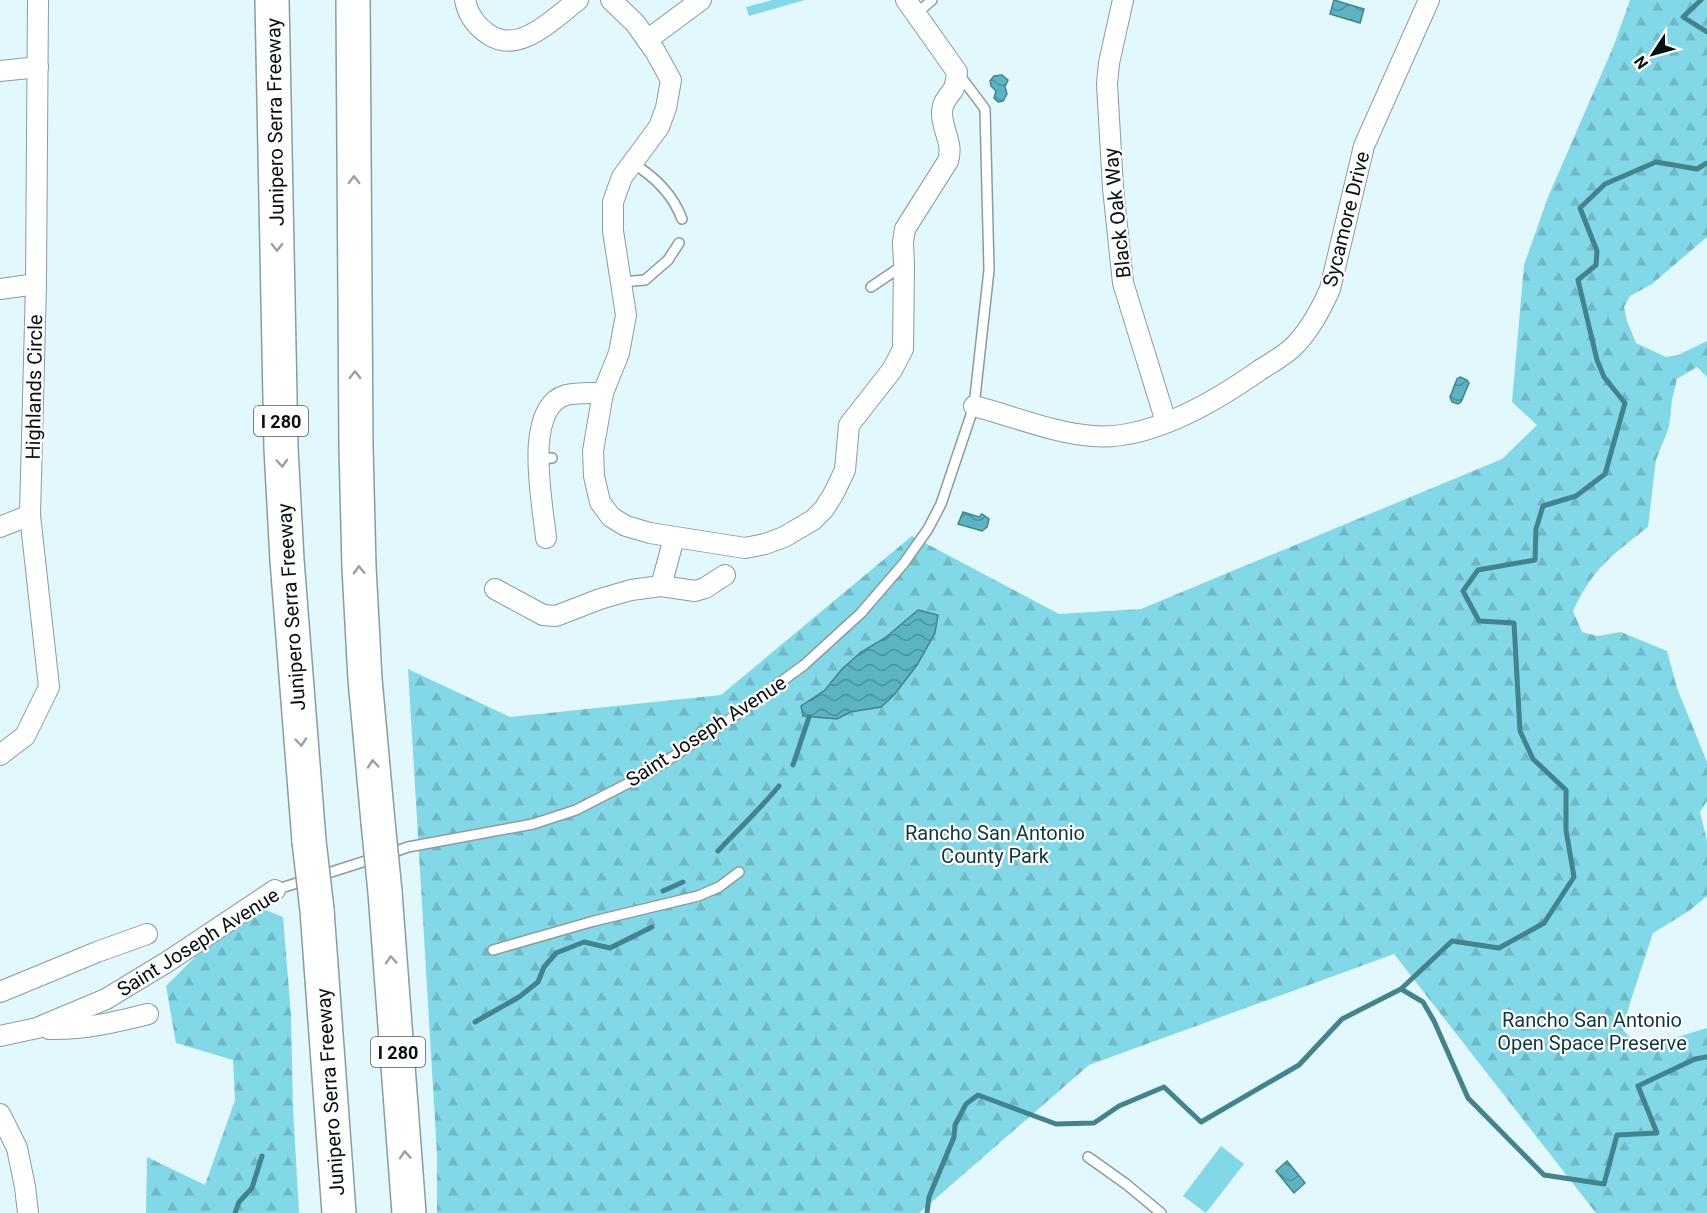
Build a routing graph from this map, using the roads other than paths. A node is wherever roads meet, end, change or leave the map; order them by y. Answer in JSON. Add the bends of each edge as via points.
{"nodes":[{"id":1,"x":38,"y":0,"type":"edge"},
{"id":2,"x":272,"y":0,"type":"edge"},
{"id":3,"x":353,"y":0,"type":"edge"},
{"id":4,"x":465,"y":0,"type":"edge"},
{"id":5,"x":578,"y":0,"type":"edge"},
{"id":6,"x":701,"y":0,"type":"edge"},
{"id":7,"x":932,"y":0,"type":"edge"},
{"id":8,"x":1123,"y":0,"type":"edge"},
{"id":9,"x":1428,"y":0,"type":"edge"},
{"id":10,"x":618,"y":2,"type":"edge"},
{"id":11,"x":911,"y":7,"type":"edge"},
{"id":12,"x":647,"y":40,"type":"junction"},
{"id":13,"x":38,"y":67,"type":"junction"},
{"id":14,"x":0,"y":71,"type":"edge"},
{"id":15,"x":957,"y":72,"type":"junction"},
{"id":16,"x":632,"y":163,"type":"junction"},
{"id":17,"x":682,"y":219,"type":"dead end"},
{"id":18,"x":679,"y":243,"type":"dead end"},
{"id":19,"x":904,"y":264,"type":"junction"},
{"id":20,"x":621,"y":282,"type":"junction"},
{"id":21,"x":36,"y":284,"type":"junction"},
{"id":22,"x":871,"y":287,"type":"dead end"},
{"id":23,"x":0,"y":289,"type":"edge"},
{"id":24,"x":603,"y":393,"type":"junction"},
{"id":25,"x":974,"y":406,"type":"junction"},
{"id":26,"x":1166,"y":422,"type":"junction"},
{"id":27,"x":30,"y":515,"type":"junction"},
{"id":28,"x":549,"y":526,"type":"dead end"},
{"id":29,"x":0,"y":527,"type":"edge"},
{"id":30,"x":674,"y":538,"type":"junction"},
{"id":31,"x":725,"y":575,"type":"dead end"},
{"id":32,"x":661,"y":586,"type":"junction"},
{"id":33,"x":495,"y":589,"type":"dead end"},
{"id":34,"x":0,"y":755,"type":"edge"},
{"id":35,"x":739,"y":872,"type":"dead end"},
{"id":36,"x":275,"y":890,"type":"joint"},
{"id":37,"x":147,"y":934,"type":"dead end"},
{"id":38,"x":493,"y":950,"type":"dead end"},
{"id":39,"x":0,"y":992,"type":"edge"},
{"id":40,"x":148,"y":1014,"type":"dead end"},
{"id":41,"x":38,"y":1028,"type":"junction"},
{"id":42,"x":0,"y":1036,"type":"edge"},
{"id":43,"x":0,"y":1114,"type":"edge"},
{"id":44,"x":1088,"y":1157,"type":"dead end"},
{"id":45,"x":28,"y":1213,"type":"edge"},
{"id":46,"x":339,"y":1213,"type":"edge"},
{"id":47,"x":409,"y":1213,"type":"edge"},
{"id":48,"x":1161,"y":1213,"type":"edge"}],
"edges":[{"from":1,"to":13,"type":"street","name":"Highlands Circle"},
{"from":2,"to":46,"type":"highway","name":"Junipero Serra Freeway","number":"I 280","one_way":true,"bridge":true,"via":[[282,460],[294,664]]},
{"from":47,"to":3,"type":"highway","number":"I 280","one_way":true,"bridge":true,"via":[[359,567]]},
{"from":4,"to":5,"type":"street","via":[[472,20],[481,30],[506,41],[529,35]]},
{"from":6,"to":12,"type":"street"},
{"from":7,"to":11,"type":"lane"},
{"from":8,"to":26,"type":"street","name":"Black Oak Way","via":[[1107,84],[1113,188],[1123,283]]},
{"from":9,"to":26,"type":"street","name":"Sycamore Drive","via":[[1364,146],[1330,289],[1321,308],[1297,344],[1279,358],[1196,411]]},
{"from":10,"to":12,"type":"street"},
{"from":11,"to":15,"type":"street"},
{"from":12,"to":16,"type":"street","via":[[671,80],[659,127]]},
{"from":13,"to":14,"type":"street"},
{"from":13,"to":21,"type":"street","name":"Highlands Circle"},
{"from":15,"to":19,"type":"street","via":[[955,88],[942,107],[951,150],[948,162],[906,229]]},
{"from":15,"to":25,"type":"lane","name":"Saint Joseph Avenue","via":[[985,109],[989,270]]},
{"from":16,"to":17,"type":"lane","via":[[649,173],[676,204]]},
{"from":16,"to":20,"type":"street","via":[[622,177],[614,202],[613,231]]},
{"from":18,"to":20,"type":"lane","via":[[668,260],[645,280]]},
{"from":19,"to":22,"type":"lane"},
{"from":19,"to":30,"type":"street","via":[[903,349],[892,370],[849,425],[845,470],[824,509],[799,530],[745,548]]},
{"from":20,"to":24,"type":"street","via":[[626,315],[623,340]]},
{"from":21,"to":23,"type":"street"},
{"from":21,"to":27,"type":"street","name":"Highlands Circle"},
{"from":24,"to":28,"type":"street","via":[[566,395],[546,413],[541,427]]},
{"from":24,"to":30,"type":"street","via":[[593,452],[600,502],[611,517],[626,526]]},
{"from":25,"to":26,"type":"street","name":"Sycamore Drive","via":[[1095,436],[1134,432]]},
{"from":25,"to":36,"type":"lane","name":"Saint Joseph Avenue","via":[[941,504],[904,563],[838,636],[726,722],[648,773],[576,810],[533,824],[408,847]]},
{"from":27,"to":29,"type":"street"},
{"from":27,"to":34,"type":"street","name":"Highlands Circle","via":[[49,687],[25,736]]},
{"from":30,"to":32,"type":"street"},
{"from":31,"to":32,"type":"street","via":[[695,591]]},
{"from":32,"to":33,"type":"street","via":[[586,598],[556,616],[543,615],[523,600]]},
{"from":35,"to":38,"type":"lane","via":[[698,896]]},
{"from":36,"to":41,"type":"street","name":"Saint Joseph Avenue","via":[[129,987]]},
{"from":37,"to":39,"type":"street","name":"Saint Joseph Avenue"},
{"from":40,"to":41,"type":"street","via":[[101,1025]]},
{"from":41,"to":42,"type":"street","name":"Saint Joseph Avenue"},
{"from":43,"to":45,"type":"street","via":[[17,1148]]},
{"from":44,"to":48,"type":"lane"}]}
